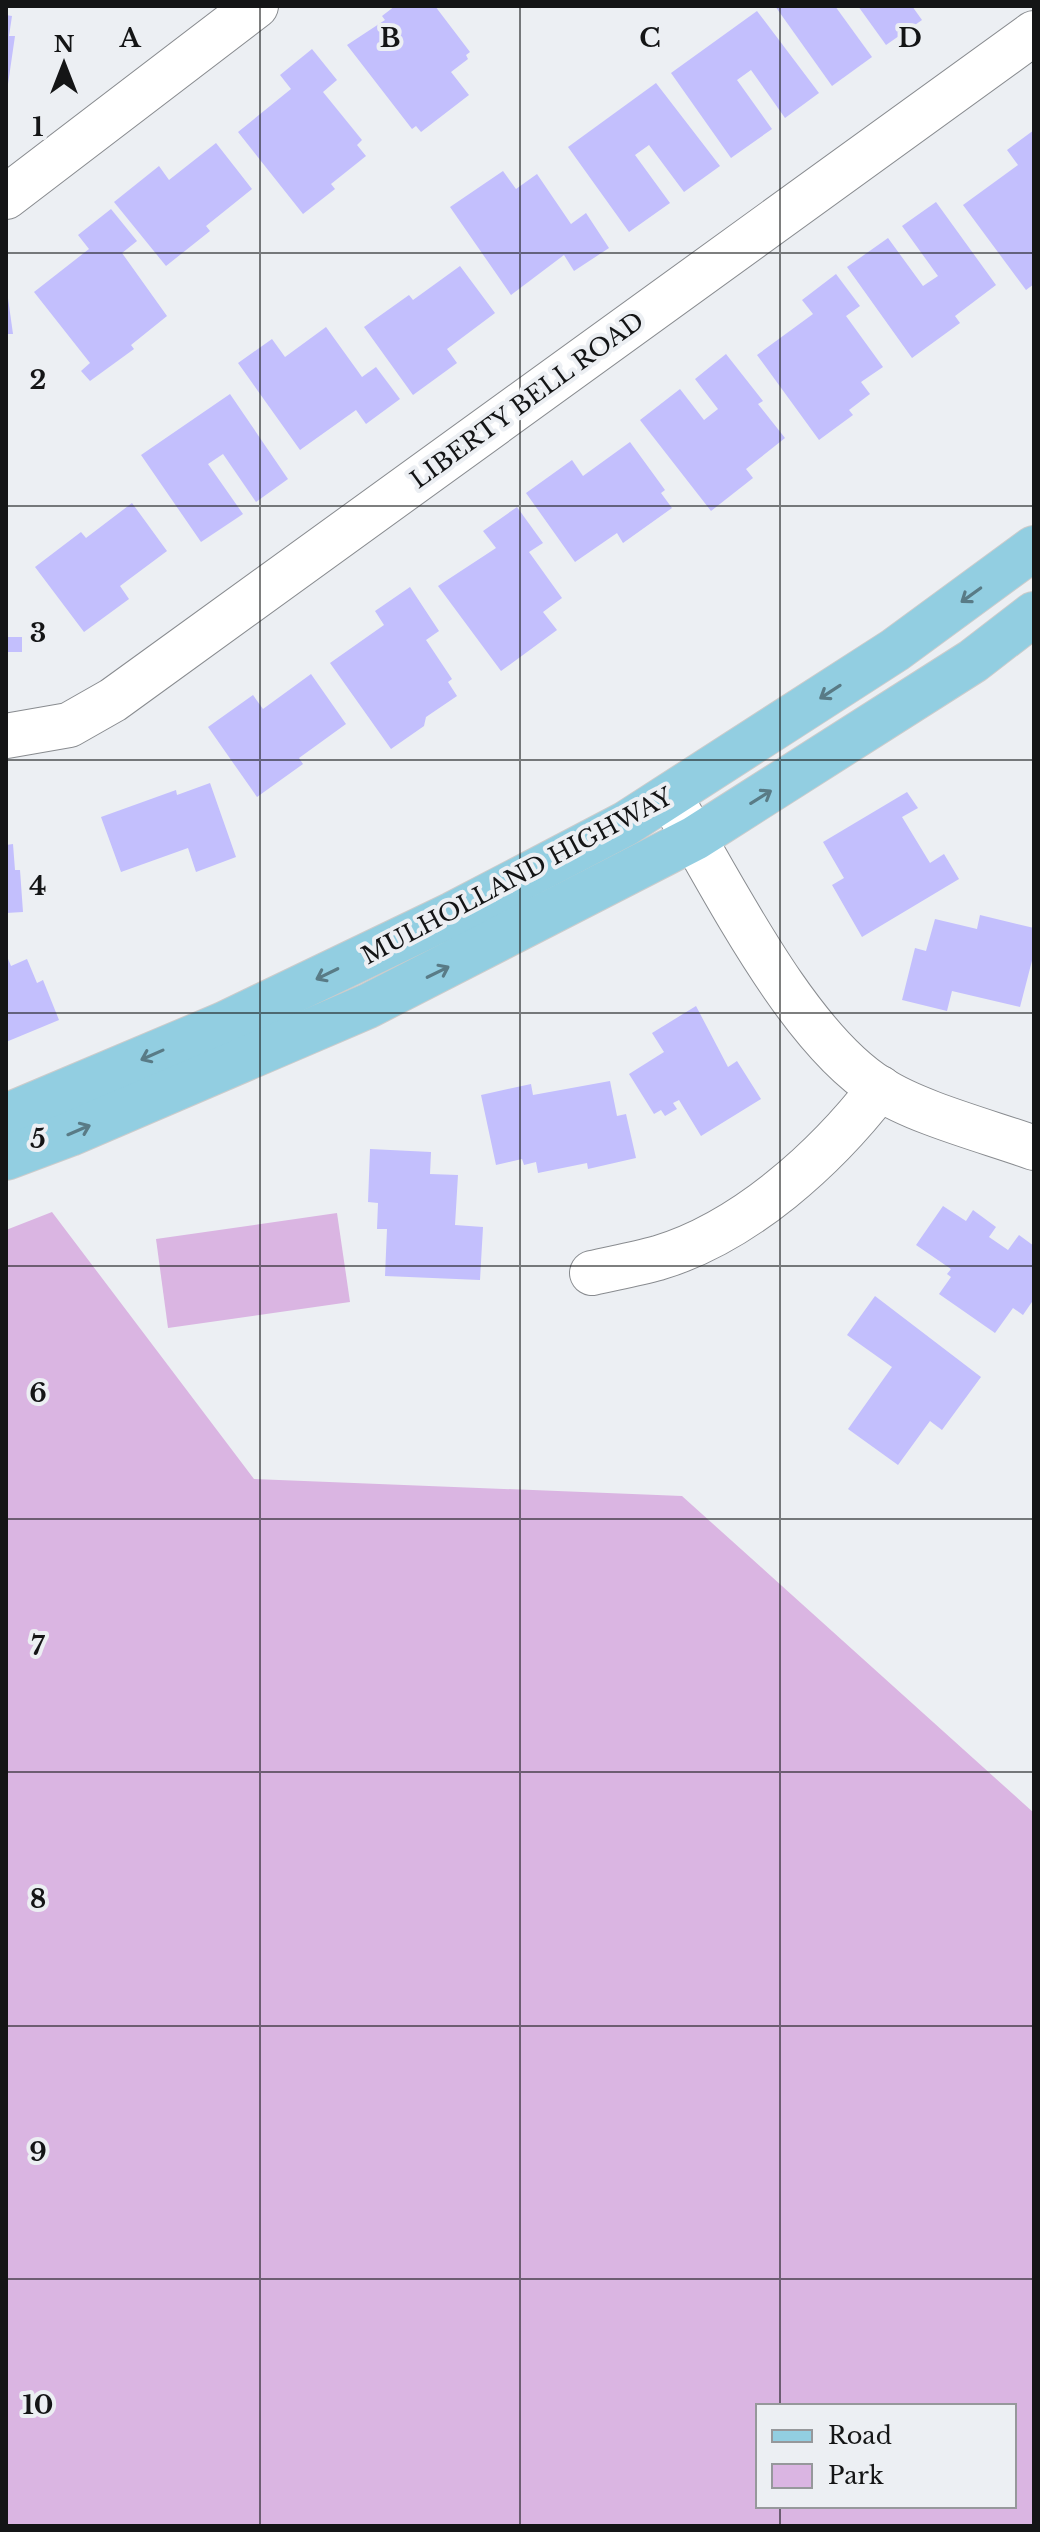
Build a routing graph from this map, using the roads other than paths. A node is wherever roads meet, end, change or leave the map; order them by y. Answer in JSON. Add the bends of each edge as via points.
{"nodes":[{"id":1,"x":256,"y":6,"type":"edge"},
{"id":2,"x":1034,"y":33,"type":"edge"},
{"id":3,"x":6,"y":197,"type":"edge"},
{"id":4,"x":1034,"y":548,"type":"edge"},
{"id":5,"x":1034,"y":614,"type":"edge"},
{"id":6,"x":6,"y":736,"type":"edge"},
{"id":7,"x":670,"y":797,"type":"junction"},
{"id":8,"x":695,"y":838,"type":"junction"},
{"id":9,"x":880,"y":1088,"type":"junction"},
{"id":10,"x":6,"y":1116,"type":"edge"},
{"id":11,"x":1034,"y":1148,"type":"edge"},
{"id":12,"x":6,"y":1158,"type":"edge"},
{"id":13,"x":592,"y":1273,"type":"dead end"}],
"edges":[{"from":1,"to":3,"type":"street"},
{"from":2,"to":6,"type":"street","name":"LIBERTY BELL ROAD","via":[[113,700],[69,725]]},
{"from":4,"to":7,"type":"main road","name":"MULHOLLAND HIGHWAY","one_way":true,"via":[[895,650]]},
{"from":8,"to":5,"type":"main road","name":"MULHOLLAND HIGHWAY","one_way":true,"via":[[973,661]]},
{"from":7,"to":8,"type":"street"},
{"from":7,"to":10,"type":"main road","name":"MULHOLLAND HIGHWAY","one_way":true,"via":[[453,914],[224,1024]]},
{"from":8,"to":9,"type":"street","via":[[775,973],[827,1042]]},
{"from":12,"to":8,"type":"main road","name":"MULHOLLAND HIGHWAY","one_way":true,"via":[[368,1006]]},
{"from":9,"to":11,"type":"street"},
{"from":9,"to":13,"type":"street","via":[[813,1166],[735,1222],[661,1257]]}]}
